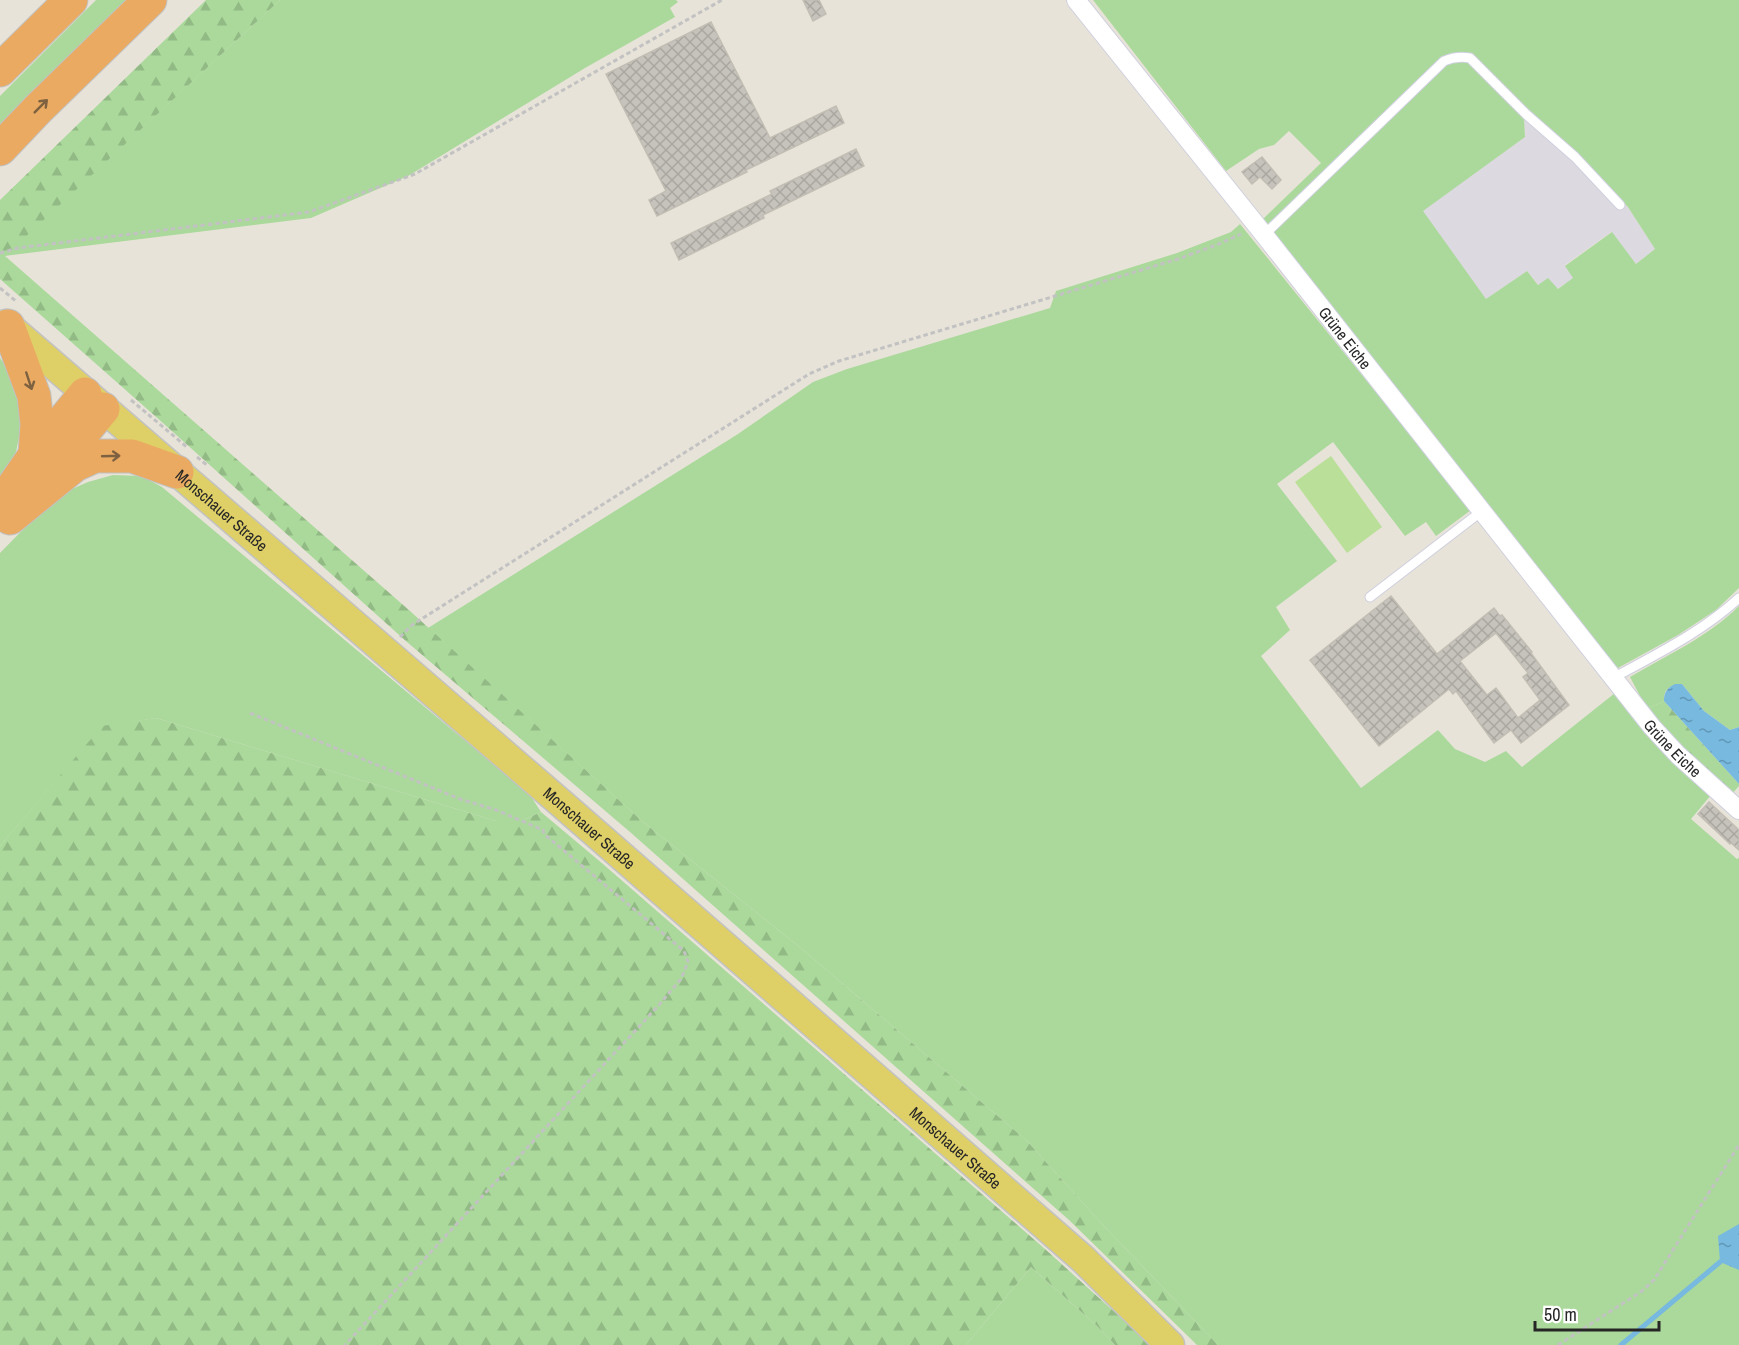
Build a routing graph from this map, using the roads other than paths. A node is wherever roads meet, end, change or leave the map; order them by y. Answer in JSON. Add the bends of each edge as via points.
{"nodes":[{"id":1,"x":41,"y":0,"type":"edge"},
{"id":2,"x":71,"y":0,"type":"edge"},
{"id":3,"x":150,"y":0,"type":"edge"},
{"id":4,"x":1076,"y":0,"type":"edge"},
{"id":5,"x":0,"y":56,"type":"edge"},
{"id":6,"x":0,"y":70,"type":"edge"},
{"id":7,"x":0,"y":148,"type":"edge"},
{"id":8,"x":1620,"y":205,"type":"dead end"},
{"id":9,"x":1259,"y":229,"type":"junction"},
{"id":10,"x":4,"y":322,"type":"edge"},
{"id":11,"x":94,"y":401,"type":"junction"},
{"id":12,"x":35,"y":455,"type":"junction"},
{"id":13,"x":177,"y":472,"type":"junction"},
{"id":14,"x":1482,"y":511,"type":"junction"},
{"id":15,"x":3,"y":517,"type":"edge"},
{"id":16,"x":1370,"y":597,"type":"dead end"},
{"id":17,"x":1739,"y":598,"type":"edge"},
{"id":18,"x":1613,"y":678,"type":"junction"},
{"id":19,"x":1737,"y":805,"type":"edge"},
{"id":20,"x":1170,"y":1345,"type":"edge"}],
"edges":[{"from":1,"to":5,"type":"highway"},
{"from":2,"to":6,"type":"highway"},
{"from":7,"to":3,"type":"highway","one_way":true},
{"from":4,"to":9,"type":"street","name":"Grüne Eiche"},
{"from":8,"to":9,"type":"lane","via":[[1470,58],[1453,57]]},
{"from":9,"to":14,"type":"street","name":"Grüne Eiche"},
{"from":10,"to":11,"type":"main road","name":"Monschauer Straße"},
{"from":10,"to":12,"type":"highway","one_way":true,"via":[[34,396]]},
{"from":11,"to":12,"type":"highway"},
{"from":11,"to":13,"type":"main road","name":"Monschauer Straße"},
{"from":11,"to":15,"type":"highway"},
{"from":12,"to":15,"type":"highway"},
{"from":15,"to":13,"type":"highway","one_way":true,"via":[[75,465],[96,456],[132,456]]},
{"from":13,"to":20,"type":"main road","name":"Monschauer Straße","via":[[1065,1243]]},
{"from":14,"to":16,"type":"lane"},
{"from":14,"to":18,"type":"street","name":"Grüne Eiche"},
{"from":17,"to":18,"type":"lane","via":[[1682,640]]},
{"from":18,"to":19,"type":"street","name":"Grüne Eiche","via":[[1678,755]]}]}
